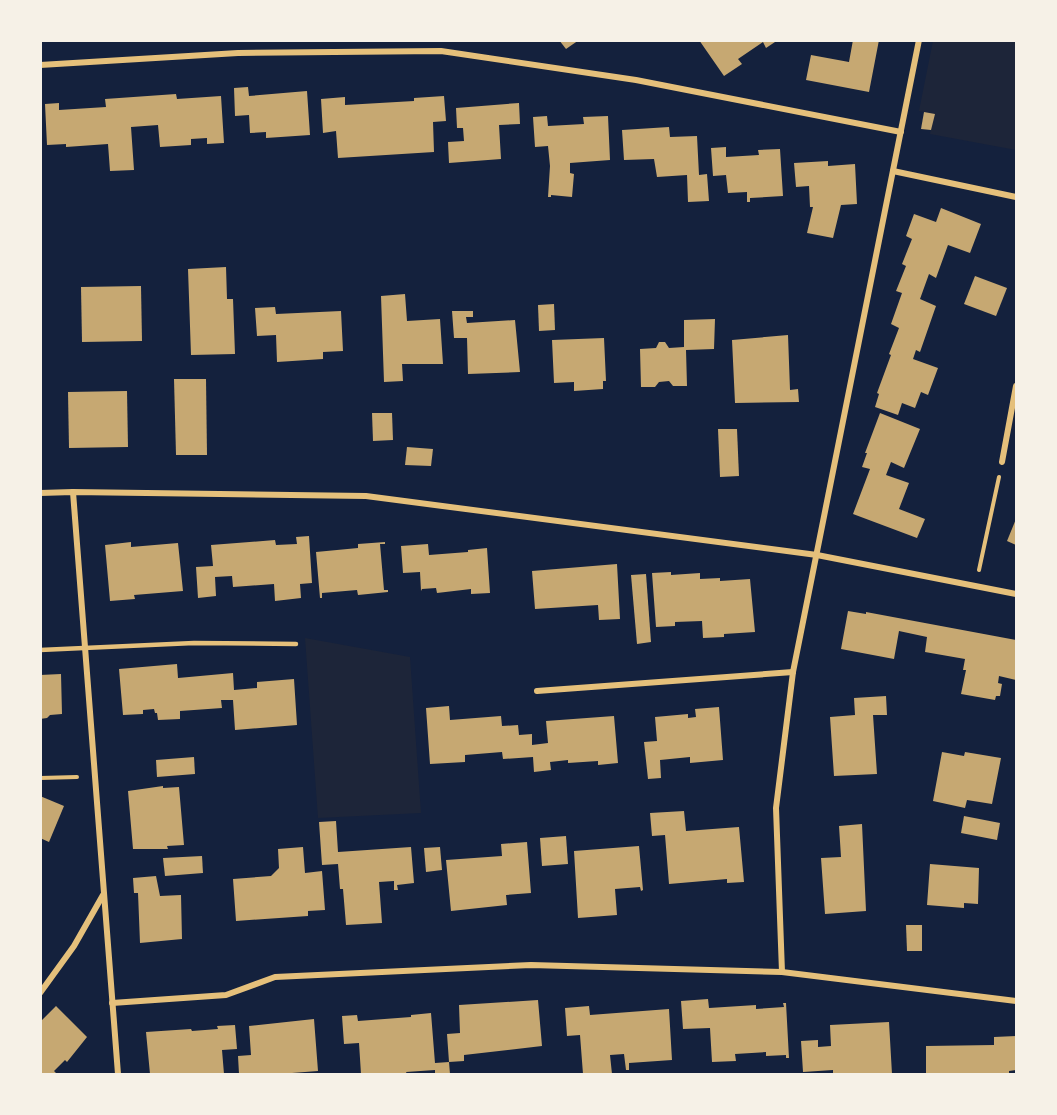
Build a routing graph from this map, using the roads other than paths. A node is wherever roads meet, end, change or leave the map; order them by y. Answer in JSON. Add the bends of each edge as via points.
{"nodes":[{"id":1,"x":919,"y":40,"type":"edge"},
{"id":2,"x":40,"y":65,"type":"edge"},
{"id":3,"x":902,"y":132,"type":"junction"},
{"id":4,"x":893,"y":171,"type":"junction"},
{"id":5,"x":1017,"y":197,"type":"edge"},
{"id":6,"x":1017,"y":386,"type":"edge"},
{"id":7,"x":1002,"y":462,"type":"road end"},
{"id":8,"x":74,"y":492,"type":"junction"},
{"id":9,"x":40,"y":494,"type":"edge"},
{"id":10,"x":817,"y":555,"type":"junction"},
{"id":11,"x":1017,"y":594,"type":"edge"},
{"id":12,"x":296,"y":644,"type":"dead end"},
{"id":13,"x":84,"y":648,"type":"junction"},
{"id":14,"x":40,"y":650,"type":"edge"},
{"id":15,"x":793,"y":672,"type":"junction"},
{"id":16,"x":537,"y":692,"type":"dead end"},
{"id":17,"x":103,"y":894,"type":"junction"},
{"id":18,"x":782,"y":972,"type":"junction"},
{"id":19,"x":40,"y":993,"type":"edge"},
{"id":20,"x":1017,"y":1001,"type":"edge"},
{"id":21,"x":112,"y":1003,"type":"junction"},
{"id":22,"x":118,"y":1074,"type":"edge"}],
"edges":[{"from":1,"to":3,"type":"street"},
{"from":2,"to":3,"type":"street","via":[[238,53],[441,51],[636,80]]},
{"from":3,"to":4,"type":"street"},
{"from":4,"to":5,"type":"street","via":[[995,189]]},
{"from":4,"to":10,"type":"street"},
{"from":6,"to":7,"type":"street"},
{"from":8,"to":9,"type":"street"},
{"from":8,"to":10,"type":"street","via":[[366,496]]},
{"from":8,"to":13,"type":"street"},
{"from":10,"to":11,"type":"street"},
{"from":10,"to":15,"type":"street"},
{"from":12,"to":13,"type":"lane"},
{"from":13,"to":14,"type":"lane"},
{"from":13,"to":17,"type":"street"},
{"from":15,"to":16,"type":"street"},
{"from":15,"to":18,"type":"street","via":[[776,808]]},
{"from":17,"to":19,"type":"street","via":[[74,946]]},
{"from":17,"to":21,"type":"street"},
{"from":18,"to":20,"type":"street"},
{"from":18,"to":21,"type":"street","via":[[531,965],[287,976],[226,995]]},
{"from":21,"to":22,"type":"street"}]}
